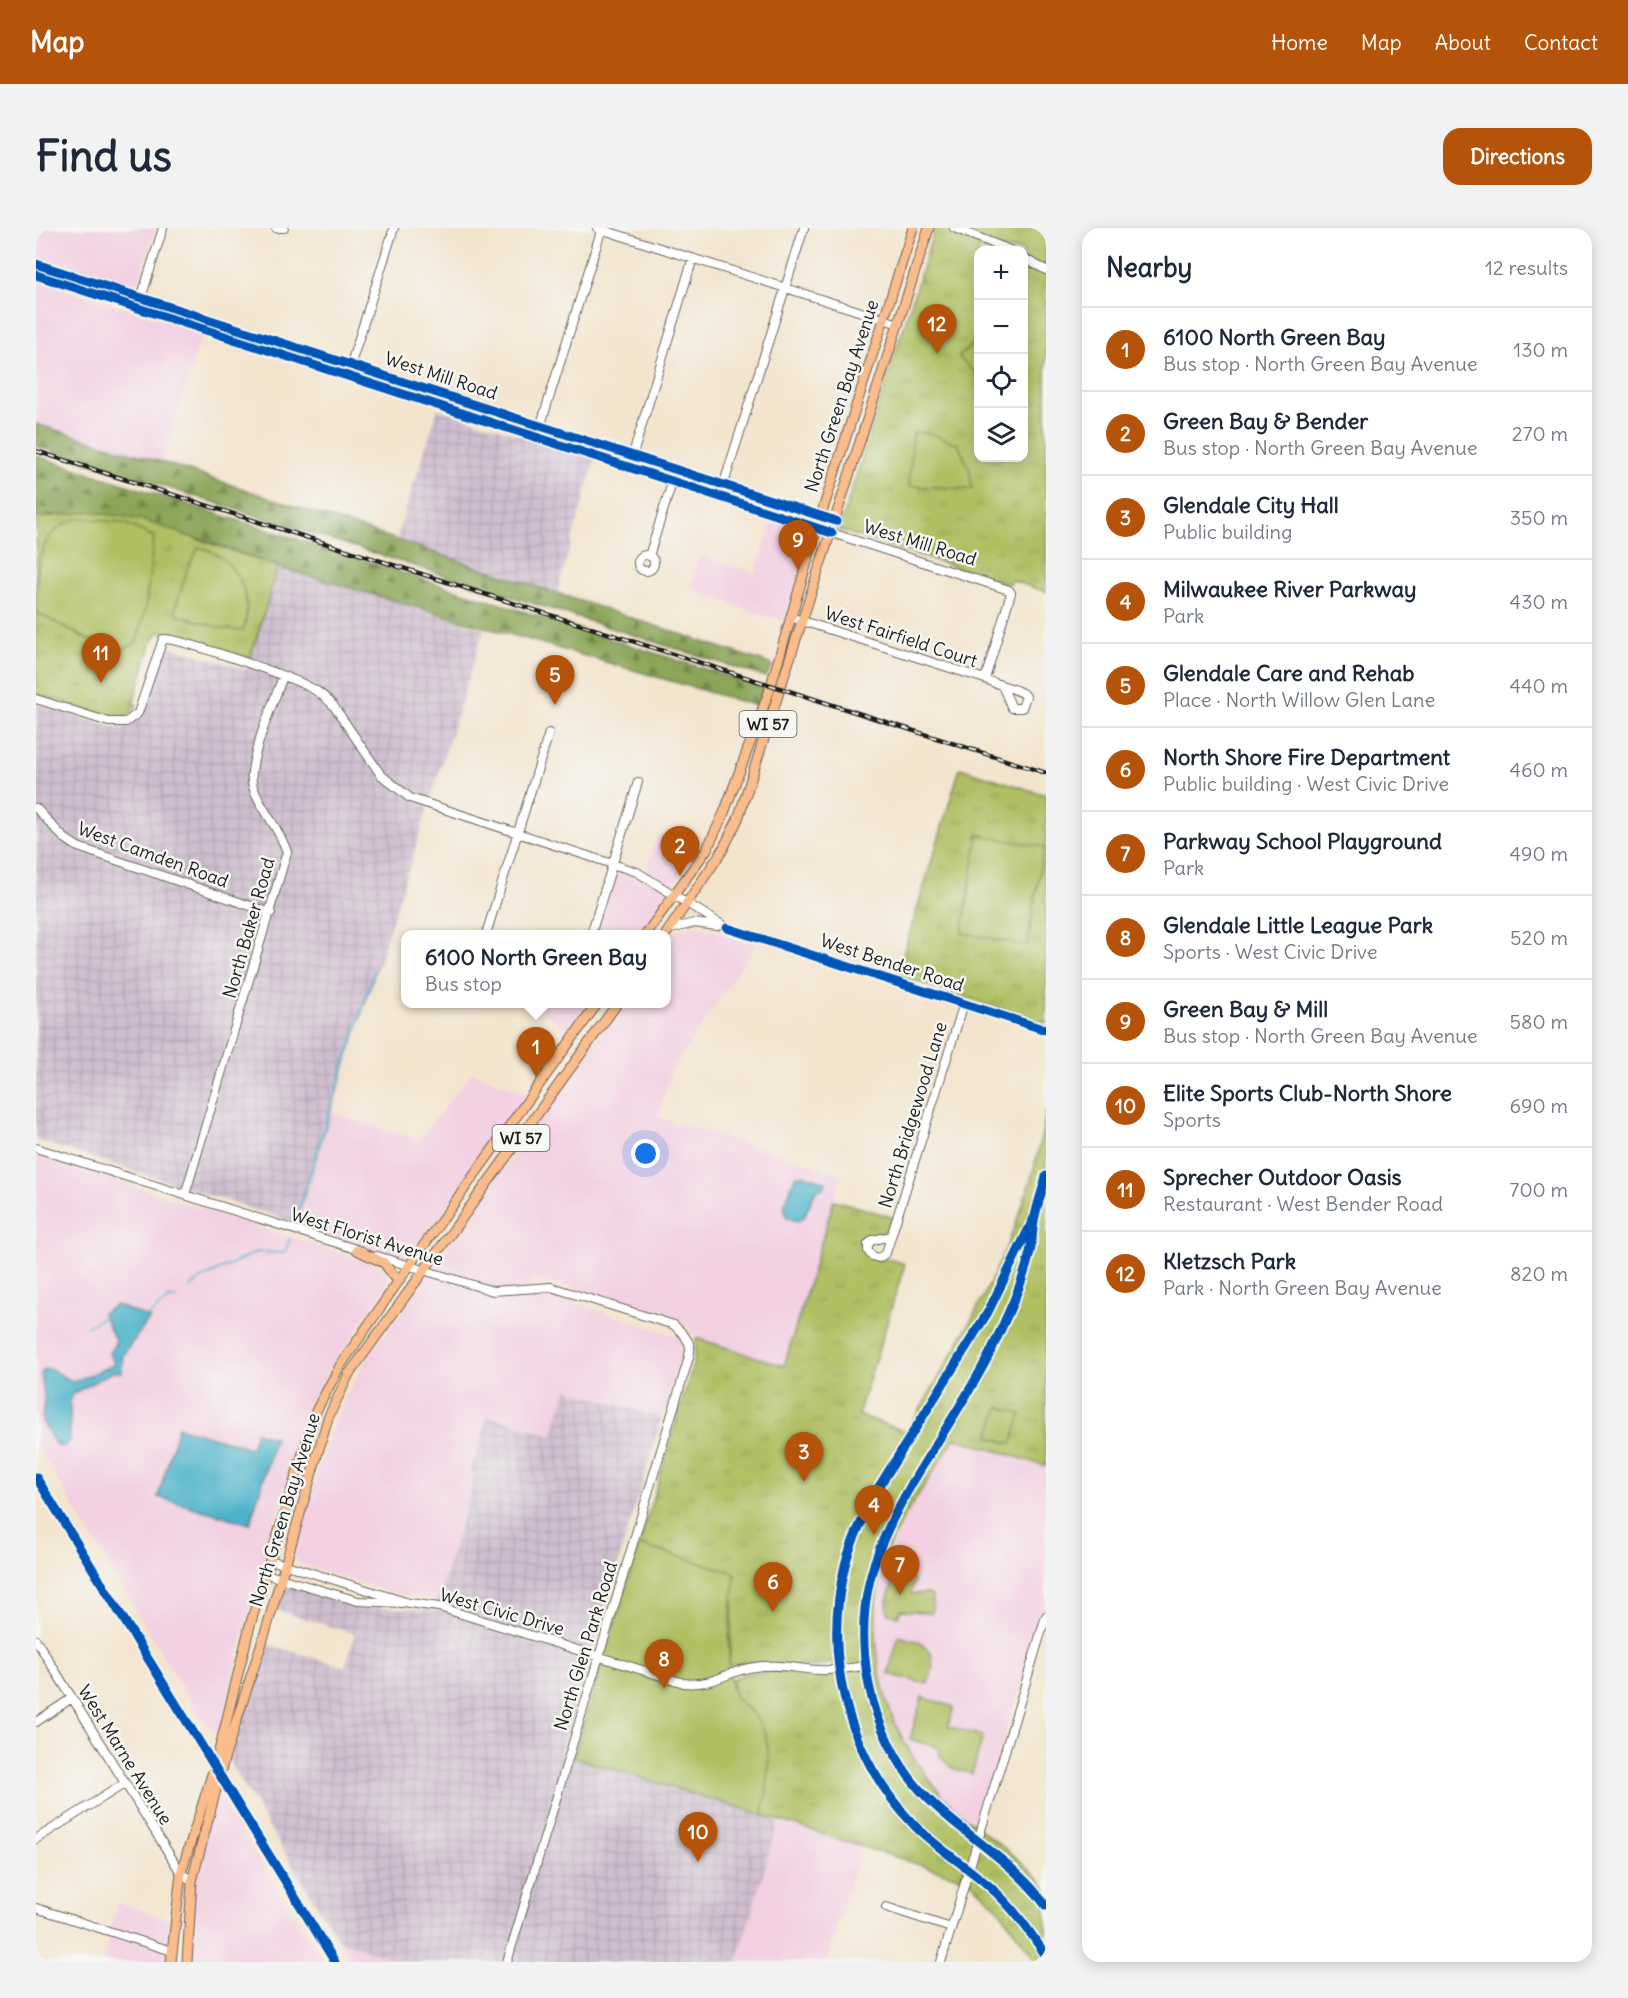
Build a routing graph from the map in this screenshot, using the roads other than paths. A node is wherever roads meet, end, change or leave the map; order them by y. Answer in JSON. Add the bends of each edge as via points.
{"nodes":[{"id":1,"x":163,"y":228,"type":"edge"},
{"id":2,"x":276,"y":228,"type":"edge"},
{"id":3,"x":284,"y":228,"type":"edge"},
{"id":4,"x":394,"y":228,"type":"edge"},
{"id":5,"x":600,"y":228,"type":"edge"},
{"id":6,"x":804,"y":228,"type":"edge"},
{"id":7,"x":913,"y":228,"type":"edge"},
{"id":8,"x":929,"y":228,"type":"edge"},
{"id":9,"x":954,"y":228,"type":"edge"},
{"id":10,"x":1000,"y":246,"type":"edge"},
{"id":11,"x":693,"y":258,"type":"junction"},
{"id":12,"x":1028,"y":261,"type":"edge"},
{"id":13,"x":36,"y":264,"type":"edge"},
{"id":14,"x":1046,"y":270,"type":"edge"},
{"id":15,"x":36,"y":275,"type":"edge"},
{"id":16,"x":786,"y":287,"type":"junction"},
{"id":17,"x":141,"y":297,"type":"junction"},
{"id":18,"x":138,"y":308,"type":"junction"},
{"id":19,"x":884,"y":319,"type":"junction"},
{"id":20,"x":899,"y":324,"type":"junction"},
{"id":21,"x":351,"y":364,"type":"junction"},
{"id":22,"x":347,"y":376,"type":"junction"},
{"id":23,"x":540,"y":426,"type":"junction"},
{"id":24,"x":537,"y":437,"type":"junction"},
{"id":25,"x":632,"y":456,"type":"junction"},
{"id":26,"x":629,"y":467,"type":"junction"},
{"id":27,"x":676,"y":470,"type":"junction"},
{"id":28,"x":672,"y":482,"type":"junction"},
{"id":29,"x":724,"y":485,"type":"junction"},
{"id":30,"x":720,"y":496,"type":"junction"},
{"id":31,"x":821,"y":516,"type":"junction"},
{"id":32,"x":836,"y":521,"type":"junction"},
{"id":33,"x":817,"y":528,"type":"junction"},
{"id":34,"x":832,"y":533,"type":"junction"},
{"id":35,"x":649,"y":555,"type":"dead end"},
{"id":36,"x":790,"y":617,"type":"junction"},
{"id":37,"x":803,"y":622,"type":"junction"},
{"id":38,"x":283,"y":676,"type":"junction"},
{"id":39,"x":985,"y":679,"type":"junction"},
{"id":40,"x":1003,"y":688,"type":"dead end"},
{"id":41,"x":36,"y":699,"type":"edge"},
{"id":42,"x":549,"y":733,"type":"dead end"},
{"id":43,"x":638,"y":782,"type":"dead end"},
{"id":44,"x":36,"y":808,"type":"edge"},
{"id":45,"x":519,"y":834,"type":"junction"},
{"id":46,"x":613,"y":864,"type":"junction"},
{"id":47,"x":673,"y":897,"type":"junction"},
{"id":48,"x":687,"y":905,"type":"junction"},
{"id":49,"x":271,"y":913,"type":"junction"},
{"id":50,"x":490,"y":924,"type":"junction"},
{"id":51,"x":727,"y":928,"type":"junction"},
{"id":52,"x":488,"y":930,"type":"edge"},
{"id":53,"x":492,"y":930,"type":"edge"},
{"id":54,"x":592,"y":930,"type":"edge"},
{"id":55,"x":649,"y":930,"type":"edge"},
{"id":56,"x":669,"y":930,"type":"edge"},
{"id":57,"x":671,"y":931,"type":"edge"},
{"id":58,"x":964,"y":1003,"type":"junction"},
{"id":59,"x":594,"y":1008,"type":"edge"},
{"id":60,"x":614,"y":1008,"type":"edge"},
{"id":61,"x":1046,"y":1030,"type":"edge"},
{"id":62,"x":36,"y":1148,"type":"edge"},
{"id":63,"x":1046,"y":1176,"type":"edge"},
{"id":64,"x":185,"y":1195,"type":"junction"},
{"id":65,"x":460,"y":1195,"type":"junction"},
{"id":66,"x":473,"y":1204,"type":"junction"},
{"id":67,"x":451,"y":1206,"type":"junction"},
{"id":68,"x":465,"y":1216,"type":"junction"},
{"id":69,"x":1035,"y":1216,"type":"junction"},
{"id":70,"x":891,"y":1236,"type":"dead end"},
{"id":71,"x":357,"y":1250,"type":"junction"},
{"id":72,"x":409,"y":1266,"type":"junction"},
{"id":73,"x":424,"y":1270,"type":"junction"},
{"id":74,"x":398,"y":1281,"type":"junction"},
{"id":75,"x":689,"y":1338,"type":"joint"},
{"id":76,"x":270,"y":1560,"type":"junction"},
{"id":77,"x":285,"y":1564,"type":"junction"},
{"id":78,"x":266,"y":1574,"type":"junction"},
{"id":79,"x":281,"y":1578,"type":"junction"},
{"id":80,"x":409,"y":1603,"type":"junction"},
{"id":81,"x":1046,"y":1616,"type":"edge"},
{"id":82,"x":36,"y":1640,"type":"edge"},
{"id":83,"x":597,"y":1656,"type":"junction"},
{"id":84,"x":865,"y":1666,"type":"junction"},
{"id":85,"x":838,"y":1670,"type":"junction"},
{"id":86,"x":72,"y":1698,"type":"junction"},
{"id":87,"x":36,"y":1722,"type":"edge"},
{"id":88,"x":124,"y":1784,"type":"junction"},
{"id":89,"x":36,"y":1839,"type":"edge"},
{"id":90,"x":977,"y":1841,"type":"junction"},
{"id":91,"x":969,"y":1869,"type":"junction"},
{"id":92,"x":181,"y":1874,"type":"junction"},
{"id":93,"x":192,"y":1881,"type":"junction"},
{"id":94,"x":1046,"y":1906,"type":"edge"},
{"id":95,"x":886,"y":1907,"type":"dead end"},
{"id":96,"x":36,"y":1908,"type":"edge"},
{"id":97,"x":951,"y":1928,"type":"junction"},
{"id":98,"x":172,"y":1951,"type":"junction"},
{"id":99,"x":1046,"y":1956,"type":"edge"},
{"id":100,"x":171,"y":1962,"type":"edge"},
{"id":101,"x":187,"y":1962,"type":"edge"},
{"id":102,"x":507,"y":1962,"type":"edge"},
{"id":103,"x":941,"y":1962,"type":"edge"}],
"edges":[{"from":1,"to":17,"type":"street"},
{"from":2,"to":3,"type":"street"},
{"from":4,"to":21,"type":"street"},
{"from":5,"to":11,"type":"street"},
{"from":5,"to":23,"type":"street"},
{"from":6,"to":16,"type":"street"},
{"from":7,"to":19,"type":"main road","name":"North Green Bay Avenue","number":"WI 57"},
{"from":8,"to":20,"type":"main road","name":"North Green Bay Avenue","number":"WI 57"},
{"from":9,"to":10,"type":"street"},
{"from":11,"to":16,"type":"street"},
{"from":11,"to":25,"type":"street"},
{"from":12,"to":14,"type":"street"},
{"from":13,"to":17,"type":"main road","name":"West Mill Road"},
{"from":15,"to":18,"type":"main road","name":"West Mill Road"},
{"from":16,"to":19,"type":"street"},
{"from":16,"to":29,"type":"street"},
{"from":17,"to":18,"type":"street"},
{"from":17,"to":21,"type":"main road","name":"West Mill Road"},
{"from":18,"to":22,"type":"main road","name":"West Mill Road"},
{"from":19,"to":20,"type":"street"},
{"from":19,"to":31,"type":"main road","name":"North Green Bay Avenue","number":"WI 57"},
{"from":20,"to":32,"type":"main road","name":"North Green Bay Avenue","number":"WI 57"},
{"from":21,"to":22,"type":"street"},
{"from":21,"to":23,"type":"main road","name":"West Mill Road"},
{"from":22,"to":24,"type":"main road","name":"West Mill Road"},
{"from":23,"to":24,"type":"street"},
{"from":23,"to":25,"type":"main road","name":"West Mill Road"},
{"from":24,"to":26,"type":"main road","name":"West Mill Road"},
{"from":25,"to":26,"type":"street"},
{"from":25,"to":27,"type":"main road","name":"West Mill Road"},
{"from":26,"to":28,"type":"main road","name":"West Mill Road"},
{"from":27,"to":28,"type":"street"},
{"from":27,"to":29,"type":"main road","name":"West Mill Road"},
{"from":28,"to":30,"type":"main road","name":"West Mill Road"},
{"from":28,"to":35,"type":"street"},
{"from":29,"to":30,"type":"street"},
{"from":29,"to":31,"type":"main road","name":"West Mill Road"},
{"from":30,"to":33,"type":"main road","name":"West Mill Road"},
{"from":31,"to":32,"type":"main road","name":"West Mill Road"},
{"from":31,"to":33,"type":"main road","name":"North Green Bay Avenue","number":"WI 57"},
{"from":32,"to":34,"type":"main road","name":"North Green Bay Avenue","number":"WI 57"},
{"from":33,"to":34,"type":"main road","name":"West Mill Road"},
{"from":33,"to":36,"type":"main road","name":"North Green Bay Avenue","number":"WI 57"},
{"from":34,"to":37,"type":"main road","name":"North Green Bay Avenue","number":"WI 57"},
{"from":34,"to":39,"type":"street","name":"West Mill Road","via":[[1006,588],[1011,593]]},
{"from":36,"to":37,"type":"street","name":"West Fairfield Court"},
{"from":36,"to":47,"type":"main road","name":"North Green Bay Avenue","number":"WI 57","via":[[769,692],[724,813],[707,849]]},
{"from":37,"to":39,"type":"street","name":"West Fairfield Court"},
{"from":37,"to":48,"type":"main road","name":"North Green Bay Avenue","number":"WI 57","via":[[738,819]]},
{"from":38,"to":41,"type":"street","name":"West Bender Road","via":[[166,639],[159,645],[138,713],[126,722],[109,722]]},
{"from":38,"to":45,"type":"street","name":"West Bender Road","via":[[313,688],[328,700],[381,775],[400,793]]},
{"from":38,"to":49,"type":"street","name":"North Baker Road","via":[[253,766],[252,785],[280,832],[287,852]]},
{"from":39,"to":40,"type":"street","name":"West Fairfield Court"},
{"from":42,"to":45,"type":"street"},
{"from":43,"to":46,"type":"street"},
{"from":44,"to":49,"type":"street","name":"West Camden Road","via":[[78,847]]},
{"from":45,"to":46,"type":"street","name":"West Bender Road"},
{"from":45,"to":50,"type":"street"},
{"from":46,"to":47,"type":"street","name":"West Bender Road","via":[[648,878]]},
{"from":46,"to":54,"type":"street"},
{"from":47,"to":48,"type":"street","name":"West Bender Road"},
{"from":47,"to":55,"type":"main road","name":"North Green Bay Avenue","number":"WI 57"},
{"from":48,"to":51,"type":"street","name":"West Bender Road"},
{"from":48,"to":56,"type":"main road","name":"North Green Bay Avenue","number":"WI 57"},
{"from":49,"to":64,"type":"street","name":"North Baker Road"},
{"from":50,"to":52,"type":"street"},
{"from":50,"to":53,"type":"street"},
{"from":51,"to":57,"type":"street","via":[[694,923]]},
{"from":51,"to":58,"type":"street","name":"West Bender Road"},
{"from":58,"to":61,"type":"street","name":"West Bender Road"},
{"from":58,"to":70,"type":"street","name":"North Bridgewood Lane"},
{"from":59,"to":65,"type":"main road","name":"North Green Bay Avenue","number":"WI 57"},
{"from":60,"to":66,"type":"main road","name":"North Green Bay Avenue","number":"WI 57"},
{"from":62,"to":64,"type":"street","name":"West Florist Avenue"},
{"from":63,"to":69,"type":"street"},
{"from":64,"to":71,"type":"street","name":"West Florist Avenue"},
{"from":65,"to":66,"type":"main road"},
{"from":65,"to":67,"type":"main road","name":"North Green Bay Avenue","number":"WI 57"},
{"from":66,"to":68,"type":"main road","name":"North Green Bay Avenue","number":"WI 57"},
{"from":67,"to":68,"type":"main road"},
{"from":67,"to":72,"type":"main road","name":"North Green Bay Avenue","number":"WI 57"},
{"from":68,"to":73,"type":"main road","name":"North Green Bay Avenue","number":"WI 57"},
{"from":69,"to":84,"type":"street","via":[[1030,1253],[992,1348],[883,1538],[866,1598]]},
{"from":69,"to":85,"type":"street","via":[[988,1312],[862,1520],[839,1596]]},
{"from":71,"to":72,"type":"street","name":"West Florist Avenue"},
{"from":71,"to":74,"type":"main road","via":[[384,1263]]},
{"from":72,"to":73,"type":"street","name":"West Florist Avenue"},
{"from":72,"to":74,"type":"main road","name":"North Green Bay Avenue","number":"WI 57"},
{"from":73,"to":75,"type":"street","name":"West Florist Avenue","via":[[493,1291],[551,1287],[674,1326]]},
{"from":73,"to":77,"type":"main road","name":"North Green Bay Avenue","number":"WI 57","via":[[349,1374],[328,1418]]},
{"from":74,"to":76,"type":"main road","name":"North Green Bay Avenue","number":"WI 57","via":[[340,1366],[316,1411]]},
{"from":75,"to":83,"type":"street","name":"North Glen Park Road","via":[[691,1352],[684,1377]]},
{"from":76,"to":77,"type":"street","name":"West Civic Drive"},
{"from":76,"to":78,"type":"main road","name":"North Green Bay Avenue","number":"WI 57"},
{"from":77,"to":79,"type":"main road","name":"North Green Bay Avenue","number":"WI 57"},
{"from":77,"to":80,"type":"street","name":"West Civic Drive"},
{"from":78,"to":79,"type":"street","name":"West Civic Drive"},
{"from":78,"to":92,"type":"main road","name":"North Green Bay Avenue","number":"WI 57","via":[[218,1755]]},
{"from":79,"to":80,"type":"street","name":"West Civic Drive","via":[[358,1601]]},
{"from":79,"to":93,"type":"main road","name":"North Green Bay Avenue","number":"WI 57","via":[[224,1759]]},
{"from":80,"to":83,"type":"street","name":"West Civic Drive","via":[[439,1607]]},
{"from":81,"to":90,"type":"street"},
{"from":82,"to":86,"type":"street","name":"West Marne Avenue"},
{"from":83,"to":85,"type":"street","name":"West Civic Drive","via":[[700,1685],[757,1666]]},
{"from":83,"to":102,"type":"street","name":"North Glen Park Road"},
{"from":84,"to":85,"type":"street","name":"West Civic Drive"},
{"from":84,"to":90,"type":"street","via":[[880,1722],[903,1768],[944,1816]]},
{"from":85,"to":91,"type":"street","via":[[854,1733],[877,1778],[915,1826]]},
{"from":86,"to":87,"type":"street"},
{"from":86,"to":88,"type":"street","name":"West Marne Avenue"},
{"from":88,"to":89,"type":"street"},
{"from":88,"to":92,"type":"street","name":"West Marne Avenue"},
{"from":90,"to":91,"type":"street"},
{"from":90,"to":94,"type":"street","via":[[1024,1880]]},
{"from":91,"to":97,"type":"street"},
{"from":91,"to":99,"type":"street","via":[[1009,1906]]},
{"from":92,"to":93,"type":"street","name":"West Marne Avenue"},
{"from":92,"to":98,"type":"main road","name":"North Green Bay Avenue","number":"WI 57"},
{"from":93,"to":101,"type":"main road","name":"North Green Bay Avenue","number":"WI 57"},
{"from":95,"to":97,"type":"street"},
{"from":96,"to":98,"type":"street"},
{"from":97,"to":103,"type":"street"},
{"from":98,"to":100,"type":"main road","name":"North Green Bay Avenue","number":"WI 57"}]}
